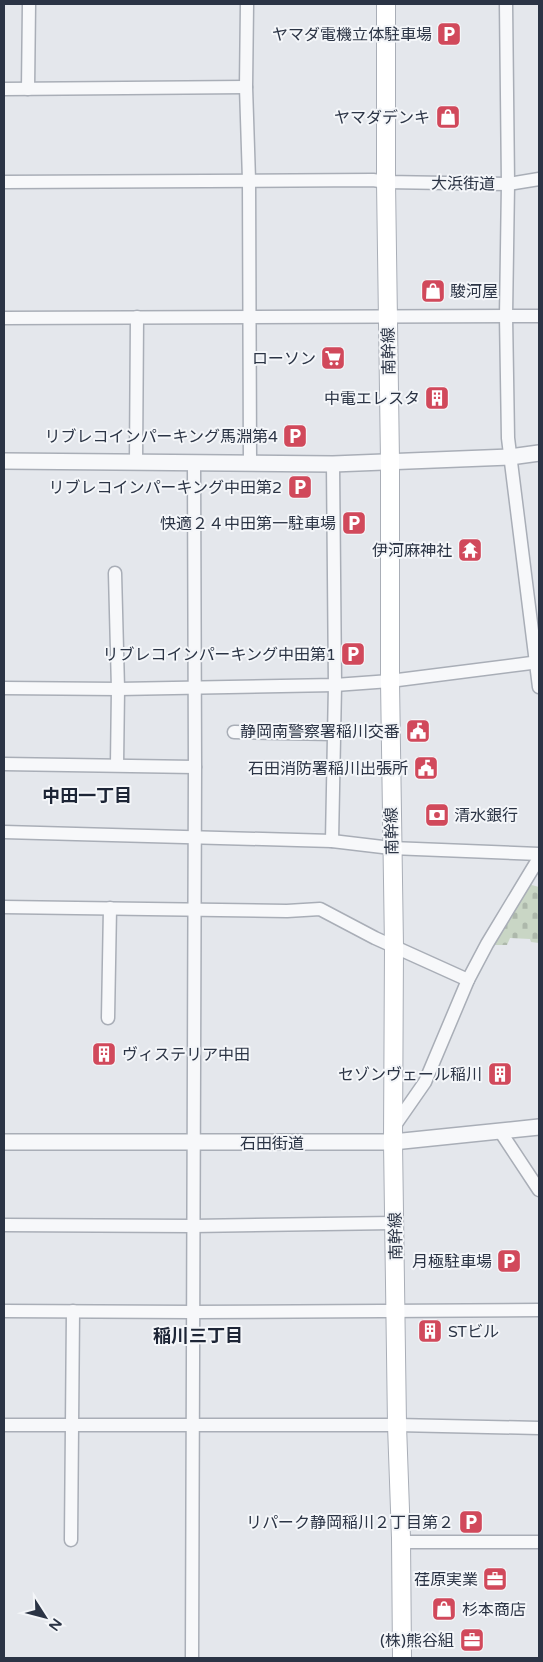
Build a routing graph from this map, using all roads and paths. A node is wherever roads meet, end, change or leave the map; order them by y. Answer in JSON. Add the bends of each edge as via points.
{"nodes":[{"id":1,"x":29,"y":4,"type":"edge"},
{"id":2,"x":247,"y":4,"type":"edge"},
{"id":3,"x":386,"y":4,"type":"edge"},
{"id":4,"x":506,"y":4,"type":"edge"},
{"id":5,"x":246,"y":87,"type":"junction"},
{"id":6,"x":4,"y":89,"type":"edge"},
{"id":7,"x":28,"y":89,"type":"junction"},
{"id":8,"x":539,"y":179,"type":"edge"},
{"id":9,"x":248,"y":180,"type":"junction"},
{"id":10,"x":4,"y":182,"type":"edge"},
{"id":11,"x":386,"y":182,"type":"junction"},
{"id":12,"x":508,"y":184,"type":"junction"},
{"id":13,"x":250,"y":316,"type":"junction"},
{"id":14,"x":388,"y":316,"type":"junction"},
{"id":15,"x":506,"y":316,"type":"junction"},
{"id":16,"x":539,"y":316,"type":"edge"},
{"id":17,"x":136,"y":317,"type":"junction"},
{"id":18,"x":4,"y":318,"type":"edge"},
{"id":19,"x":539,"y":453,"type":"edge"},
{"id":20,"x":510,"y":457,"type":"junction"},
{"id":21,"x":4,"y":461,"type":"edge"},
{"id":22,"x":390,"y":461,"type":"junction"},
{"id":23,"x":136,"y":462,"type":"junction"},
{"id":24,"x":194,"y":462,"type":"junction"},
{"id":25,"x":250,"y":463,"type":"junction"},
{"id":26,"x":333,"y":464,"type":"junction"},
{"id":27,"x":115,"y":573,"type":"dead end"},
{"id":28,"x":538,"y":662,"type":"edge"},
{"id":29,"x":390,"y":681,"type":"junction"},
{"id":30,"x":335,"y":685,"type":"junction"},
{"id":31,"x":195,"y":686,"type":"junction"},
{"id":32,"x":539,"y":687,"type":"edge"},
{"id":33,"x":4,"y":688,"type":"edge"},
{"id":34,"x":118,"y":689,"type":"junction"},
{"id":35,"x":234,"y":732,"type":"dead end"},
{"id":36,"x":334,"y":734,"type":"junction"},
{"id":37,"x":4,"y":764,"type":"edge"},
{"id":38,"x":117,"y":765,"type":"junction"},
{"id":39,"x":195,"y":767,"type":"junction"},
{"id":40,"x":4,"y":832,"type":"edge"},
{"id":41,"x":194,"y":836,"type":"junction"},
{"id":42,"x":332,"y":841,"type":"junction"},
{"id":43,"x":391,"y":848,"type":"junction"},
{"id":44,"x":539,"y":854,"type":"edge"},
{"id":45,"x":539,"y":858,"type":"edge"},
{"id":46,"x":4,"y":907,"type":"edge"},
{"id":47,"x":110,"y":908,"type":"junction"},
{"id":48,"x":193,"y":910,"type":"junction"},
{"id":49,"x":394,"y":947,"type":"junction"},
{"id":50,"x":468,"y":980,"type":"junction"},
{"id":51,"x":108,"y":1018,"type":"dead end"},
{"id":52,"x":539,"y":1127,"type":"edge"},
{"id":53,"x":500,"y":1131,"type":"junction"},
{"id":54,"x":393,"y":1135,"type":"junction"},
{"id":55,"x":4,"y":1142,"type":"edge"},
{"id":56,"x":193,"y":1143,"type":"junction"},
{"id":57,"x":539,"y":1190,"type":"edge"},
{"id":58,"x":394,"y":1223,"type":"junction"},
{"id":59,"x":4,"y":1224,"type":"edge"},
{"id":60,"x":192,"y":1226,"type":"junction"},
{"id":61,"x":539,"y":1310,"type":"edge"},
{"id":62,"x":4,"y":1311,"type":"edge"},
{"id":63,"x":73,"y":1311,"type":"junction"},
{"id":64,"x":396,"y":1311,"type":"junction"},
{"id":65,"x":192,"y":1312,"type":"junction"},
{"id":66,"x":73,"y":1425,"type":"junction"},
{"id":67,"x":397,"y":1425,"type":"junction"},
{"id":68,"x":4,"y":1426,"type":"edge"},
{"id":69,"x":192,"y":1426,"type":"junction"},
{"id":70,"x":539,"y":1428,"type":"edge"},
{"id":71,"x":71,"y":1540,"type":"dead end"},
{"id":72,"x":401,"y":1542,"type":"junction"},
{"id":73,"x":539,"y":1542,"type":"edge"},
{"id":74,"x":192,"y":1658,"type":"edge"},
{"id":75,"x":402,"y":1658,"type":"edge"}],
"edges":[{"from":1,"to":7,"type":"street"},
{"from":2,"to":5,"type":"street"},
{"from":3,"to":11,"type":"main road","name":"南幹線"},
{"from":4,"to":12,"type":"street"},
{"from":5,"to":7,"type":"street"},
{"from":5,"to":9,"type":"street"},
{"from":6,"to":7,"type":"street"},
{"from":8,"to":12,"type":"street","name":"大浜街道"},
{"from":9,"to":10,"type":"street","name":"大浜街道"},
{"from":9,"to":11,"type":"street","name":"大浜街道"},
{"from":9,"to":13,"type":"street"},
{"from":11,"to":12,"type":"street","name":"大浜街道"},
{"from":11,"to":14,"type":"main road","name":"南幹線"},
{"from":12,"to":15,"type":"street"},
{"from":13,"to":14,"type":"street"},
{"from":13,"to":17,"type":"street"},
{"from":13,"to":25,"type":"street"},
{"from":14,"to":15,"type":"street"},
{"from":14,"to":22,"type":"main road","name":"南幹線"},
{"from":15,"to":16,"type":"street"},
{"from":15,"to":20,"type":"street"},
{"from":17,"to":18,"type":"street"},
{"from":17,"to":23,"type":"street"},
{"from":19,"to":20,"type":"street"},
{"from":20,"to":22,"type":"street"},
{"from":20,"to":28,"type":"street"},
{"from":21,"to":23,"type":"street"},
{"from":22,"to":26,"type":"street"},
{"from":22,"to":29,"type":"main road","name":"南幹線"},
{"from":23,"to":24,"type":"street"},
{"from":24,"to":25,"type":"street"},
{"from":24,"to":31,"type":"street"},
{"from":25,"to":26,"type":"street"},
{"from":26,"to":30,"type":"street"},
{"from":27,"to":34,"type":"street"},
{"from":28,"to":29,"type":"street"},
{"from":28,"to":32,"type":"street"},
{"from":29,"to":30,"type":"street"},
{"from":29,"to":43,"type":"main road","name":"南幹線"},
{"from":30,"to":31,"type":"street"},
{"from":30,"to":36,"type":"street"},
{"from":31,"to":34,"type":"street"},
{"from":31,"to":39,"type":"street"},
{"from":33,"to":34,"type":"street"},
{"from":34,"to":38,"type":"street"},
{"from":35,"to":36,"type":"street"},
{"from":36,"to":42,"type":"street"},
{"from":37,"to":38,"type":"street"},
{"from":38,"to":39,"type":"street"},
{"from":39,"to":41,"type":"street"},
{"from":40,"to":41,"type":"street"},
{"from":41,"to":42,"type":"street"},
{"from":41,"to":48,"type":"street"},
{"from":42,"to":43,"type":"street"},
{"from":43,"to":44,"type":"street"},
{"from":43,"to":49,"type":"main road","name":"南幹線"},
{"from":45,"to":50,"type":"street"},
{"from":46,"to":47,"type":"street"},
{"from":47,"to":48,"type":"street"},
{"from":47,"to":51,"type":"street"},
{"from":48,"to":49,"type":"street","via":[[320,909]]},
{"from":48,"to":56,"type":"street"},
{"from":49,"to":50,"type":"street"},
{"from":49,"to":54,"type":"main road","name":"南幹線"},
{"from":50,"to":54,"type":"street","via":[[425,1082]]},
{"from":52,"to":53,"type":"street","name":"石田街道"},
{"from":53,"to":54,"type":"street","name":"石田街道"},
{"from":53,"to":57,"type":"street"},
{"from":54,"to":56,"type":"street","name":"石田街道"},
{"from":54,"to":58,"type":"main road","name":"南幹線"},
{"from":55,"to":56,"type":"street","name":"石田街道"},
{"from":56,"to":60,"type":"street"},
{"from":58,"to":60,"type":"street"},
{"from":58,"to":64,"type":"main road","name":"南幹線"},
{"from":59,"to":60,"type":"street"},
{"from":60,"to":65,"type":"street"},
{"from":61,"to":64,"type":"street"},
{"from":62,"to":63,"type":"street"},
{"from":63,"to":65,"type":"street"},
{"from":63,"to":66,"type":"street"},
{"from":64,"to":65,"type":"street"},
{"from":64,"to":67,"type":"main road","name":"南幹線"},
{"from":65,"to":69,"type":"street"},
{"from":66,"to":68,"type":"street"},
{"from":66,"to":69,"type":"street"},
{"from":66,"to":71,"type":"street"},
{"from":67,"to":69,"type":"street"},
{"from":67,"to":70,"type":"street"},
{"from":67,"to":72,"type":"main road","name":"南幹線"},
{"from":69,"to":74,"type":"street"},
{"from":72,"to":73,"type":"street"},
{"from":72,"to":75,"type":"main road","name":"南幹線"}]}
